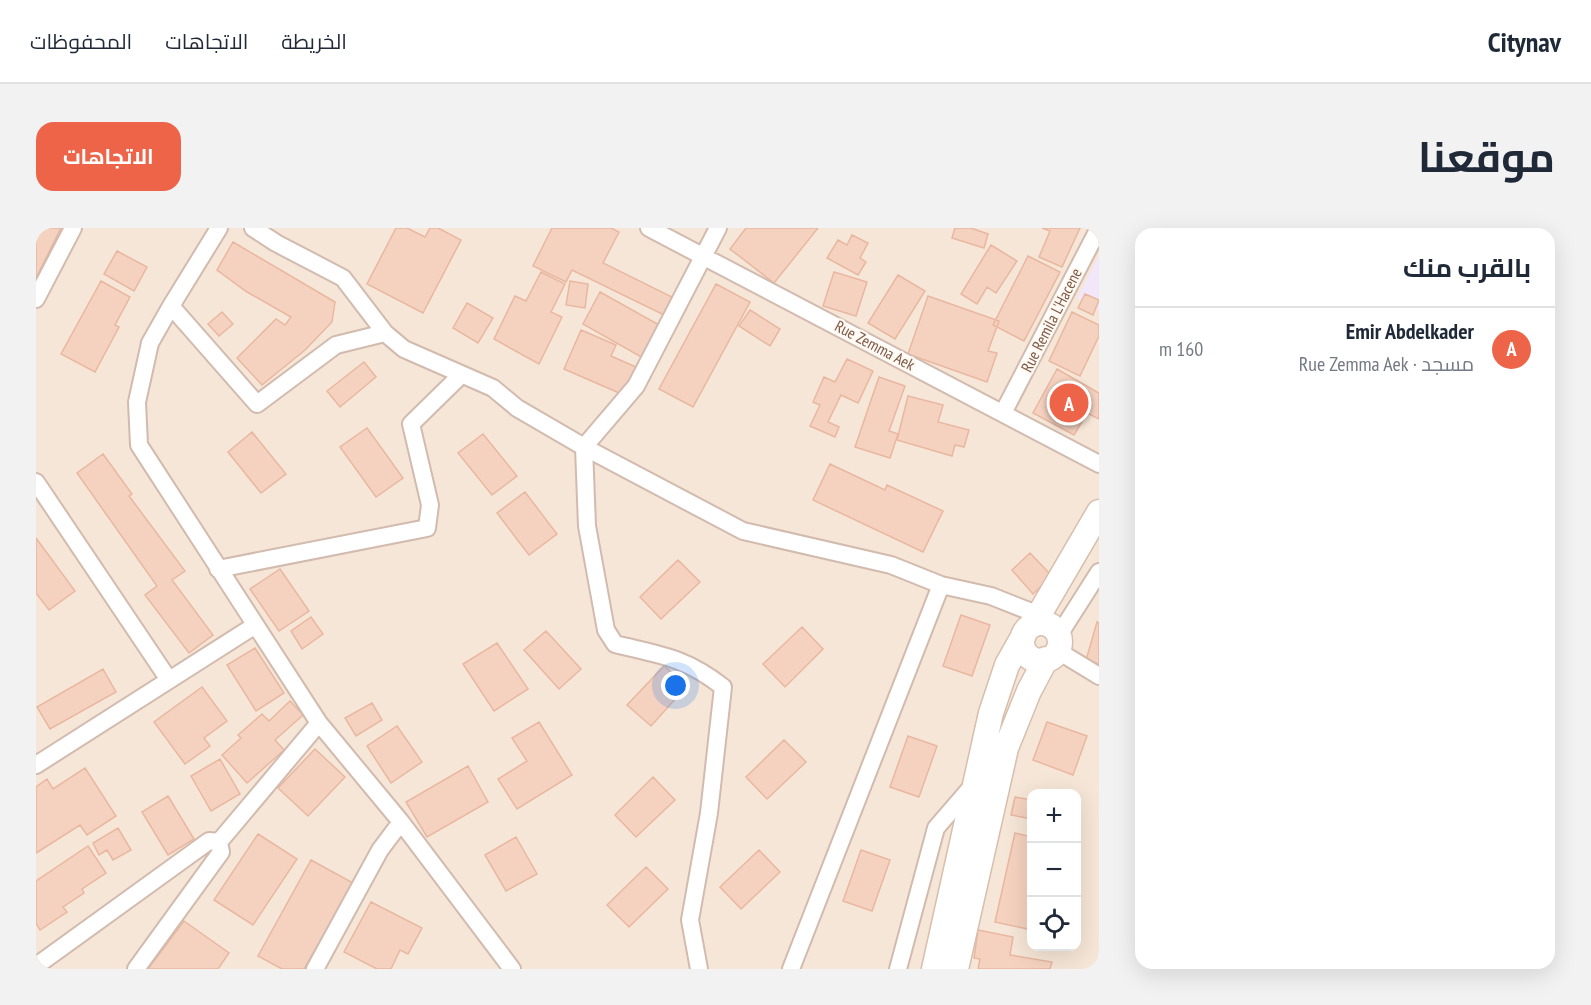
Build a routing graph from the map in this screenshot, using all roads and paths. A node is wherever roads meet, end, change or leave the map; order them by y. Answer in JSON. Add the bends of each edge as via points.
{"nodes":[{"id":1,"x":73,"y":228,"type":"edge"},
{"id":2,"x":219,"y":228,"type":"edge"},
{"id":3,"x":253,"y":228,"type":"edge"},
{"id":4,"x":649,"y":228,"type":"edge"},
{"id":5,"x":718,"y":228,"type":"edge"},
{"id":6,"x":1099,"y":228,"type":"edge"},
{"id":7,"x":703,"y":254,"type":"junction"},
{"id":8,"x":36,"y":299,"type":"edge"},
{"id":9,"x":171,"y":306,"type":"junction"},
{"id":10,"x":385,"y":333,"type":"junction"},
{"id":11,"x":461,"y":375,"type":"junction"},
{"id":12,"x":1003,"y":413,"type":"junction"},
{"id":13,"x":584,"y":447,"type":"junction"},
{"id":14,"x":1099,"y":464,"type":"edge"},
{"id":15,"x":36,"y":483,"type":"edge"},
{"id":16,"x":1099,"y":512,"type":"edge"},
{"id":17,"x":218,"y":569,"type":"junction"},
{"id":18,"x":1099,"y":572,"type":"edge"},
{"id":19,"x":942,"y":585,"type":"junction"},
{"id":20,"x":255,"y":626,"type":"junction"},
{"id":21,"x":1042,"y":635,"type":"junction"},
{"id":22,"x":1099,"y":676,"type":"edge"},
{"id":23,"x":169,"y":680,"type":"junction"},
{"id":24,"x":319,"y":723,"type":"junction"},
{"id":25,"x":36,"y":765,"type":"edge"},
{"id":26,"x":975,"y":783,"type":"junction"},
{"id":27,"x":401,"y":822,"type":"junction"},
{"id":28,"x":219,"y":842,"type":"junction"},
{"id":29,"x":36,"y":966,"type":"edge"},
{"id":30,"x":136,"y":969,"type":"edge"},
{"id":31,"x":315,"y":969,"type":"edge"},
{"id":32,"x":512,"y":969,"type":"edge"},
{"id":33,"x":699,"y":969,"type":"edge"},
{"id":34,"x":791,"y":969,"type":"edge"},
{"id":35,"x":898,"y":969,"type":"edge"},
{"id":36,"x":934,"y":969,"type":"edge"},
{"id":37,"x":956,"y":969,"type":"edge"}],
"edges":[{"from":1,"to":8,"type":"street"},
{"from":2,"to":9,"type":"street"},
{"from":3,"to":10,"type":"street","via":[[343,278]]},
{"from":4,"to":7,"type":"street","name":"Rue Zemma Aek"},
{"from":5,"to":7,"type":"street"},
{"from":6,"to":12,"type":"street","name":"Rue Remila L'Hacene"},
{"from":7,"to":12,"type":"street","name":"Rue Zemma Aek"},
{"from":7,"to":13,"type":"street","via":[[636,386]]},
{"from":9,"to":10,"type":"street","via":[[257,404],[336,345]]},
{"from":9,"to":17,"type":"street","via":[[150,343],[137,402],[139,445]]},
{"from":10,"to":11,"type":"street","via":[[404,349]]},
{"from":11,"to":13,"type":"street","via":[[493,388],[517,408]]},
{"from":11,"to":17,"type":"street","via":[[411,424],[430,505],[427,528]]},
{"from":12,"to":14,"type":"street","name":"Rue Zemma Aek"},
{"from":13,"to":19,"type":"street","via":[[743,531],[891,565]]},
{"from":13,"to":33,"type":"street","via":[[587,526],[606,630],[615,644],[680,659],[723,687],[709,813],[690,920]]},
{"from":15,"to":23,"type":"street"},
{"from":16,"to":21,"type":"main road"},
{"from":17,"to":20,"type":"street"},
{"from":18,"to":21,"type":"street"},
{"from":19,"to":21,"type":"street","via":[[991,596]]},
{"from":19,"to":34,"type":"street"},
{"from":20,"to":23,"type":"street"},
{"from":20,"to":24,"type":"street"},
{"from":21,"to":22,"type":"street"},
{"from":21,"to":26,"type":"main road","via":[[1007,666],[991,713]]},
{"from":21,"to":37,"type":"main road","via":[[1029,691],[1006,748]]},
{"from":23,"to":25,"type":"street"},
{"from":24,"to":27,"type":"street"},
{"from":24,"to":28,"type":"street"},
{"from":26,"to":35,"type":"street","via":[[936,828]]},
{"from":26,"to":36,"type":"main road"},
{"from":27,"to":31,"type":"street","via":[[380,850]]},
{"from":27,"to":32,"type":"street"},
{"from":28,"to":29,"type":"street","via":[[209,841]]},
{"from":28,"to":30,"type":"street","via":[[221,852]]}]}
